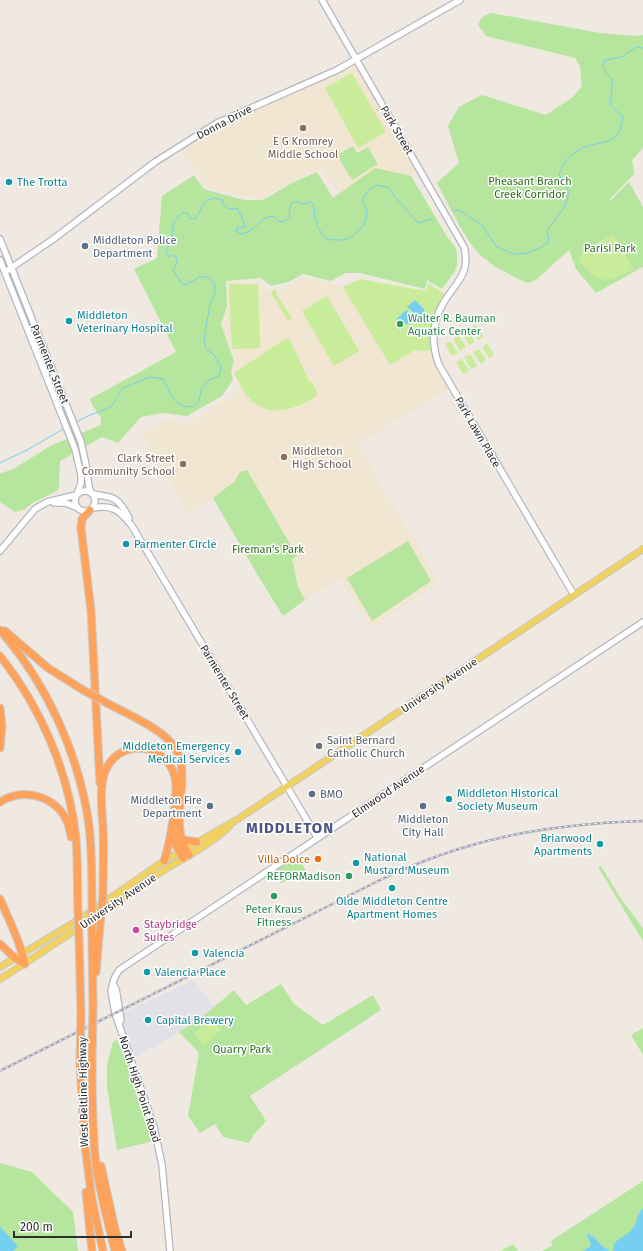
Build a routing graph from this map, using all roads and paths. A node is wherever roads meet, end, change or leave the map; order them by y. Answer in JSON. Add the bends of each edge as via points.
{"nodes":[{"id":1,"x":322,"y":0,"type":"edge"},
{"id":2,"x":460,"y":0,"type":"edge"},
{"id":3,"x":356,"y":59,"type":"junction"},
{"id":4,"x":0,"y":238,"type":"edge"},
{"id":5,"x":0,"y":260,"type":"edge"},
{"id":6,"x":466,"y":262,"type":"joint"},
{"id":7,"x":11,"y":268,"type":"junction"},
{"id":8,"x":5,"y":272,"type":"junction"},
{"id":9,"x":92,"y":493,"type":"junction"},
{"id":10,"x":76,"y":494,"type":"junction"},
{"id":11,"x":78,"y":508,"type":"junction"},
{"id":12,"x":91,"y":509,"type":"junction"},
{"id":13,"x":29,"y":515,"type":"junction"},
{"id":14,"x":132,"y":526,"type":"junction"},
{"id":15,"x":643,"y":549,"type":"edge"},
{"id":16,"x":0,"y":551,"type":"edge"},
{"id":17,"x":574,"y":596,"type":"junction"},
{"id":18,"x":643,"y":622,"type":"edge"},
{"id":19,"x":0,"y":626,"type":"edge"},
{"id":20,"x":0,"y":630,"type":"edge"},
{"id":21,"x":0,"y":656,"type":"edge"},
{"id":22,"x":0,"y":708,"type":"edge"},
{"id":23,"x":0,"y":748,"type":"edge"},
{"id":24,"x":287,"y":787,"type":"junction"},
{"id":25,"x":102,"y":801,"type":"junction"},
{"id":26,"x":0,"y":802,"type":"edge"},
{"id":27,"x":234,"y":822,"type":"junction"},
{"id":28,"x":172,"y":827,"type":"junction"},
{"id":29,"x":317,"y":837,"type":"junction"},
{"id":30,"x":180,"y":838,"type":"junction"},
{"id":31,"x":197,"y":842,"type":"junction"},
{"id":32,"x":184,"y":853,"type":"junction"},
{"id":33,"x":164,"y":861,"type":"junction"},
{"id":34,"x":77,"y":874,"type":"junction"},
{"id":35,"x":0,"y":899,"type":"edge"},
{"id":36,"x":0,"y":944,"type":"edge"},
{"id":37,"x":22,"y":953,"type":"junction"},
{"id":38,"x":15,"y":958,"type":"junction"},
{"id":39,"x":25,"y":964,"type":"junction"},
{"id":40,"x":0,"y":967,"type":"edge"},
{"id":41,"x":115,"y":976,"type":"joint"},
{"id":42,"x":0,"y":979,"type":"edge"},
{"id":43,"x":92,"y":979,"type":"junction"},
{"id":44,"x":94,"y":1138,"type":"junction"},
{"id":45,"x":86,"y":1160,"type":"junction"},
{"id":46,"x":92,"y":1251,"type":"edge"},
{"id":47,"x":103,"y":1251,"type":"edge"},
{"id":48,"x":115,"y":1251,"type":"edge"},
{"id":49,"x":122,"y":1251,"type":"edge"},
{"id":50,"x":170,"y":1251,"type":"edge"}],
"edges":[{"from":1,"to":3,"type":"street","name":"Park Street"},
{"from":2,"to":3,"type":"street","name":"Donna Drive"},
{"from":3,"to":6,"type":"street","name":"Park Street","via":[[461,242]]},
{"from":3,"to":7,"type":"street","name":"Donna Drive","via":[[337,70],[217,123],[155,162]]},
{"from":4,"to":7,"type":"street","name":"Parmenter Street"},
{"from":5,"to":8,"type":"street","name":"Parmenter Street"},
{"from":6,"to":17,"type":"street","name":"Park Lawn Place","via":[[461,279],[438,313],[434,339],[437,359]]},
{"from":7,"to":8,"type":"street","name":"Donna Drive"},
{"from":7,"to":9,"type":"street","name":"Parmenter Street","via":[[77,430]]},
{"from":8,"to":10,"type":"street","name":"Parmenter Street","via":[[75,448],[81,475],[81,483]]},
{"from":9,"to":10,"type":"street","via":[[82,490]]},
{"from":9,"to":12,"type":"street","via":[[95,502]]},
{"from":9,"to":14,"type":"street","name":"Parmenter Street","via":[[110,497],[118,502],[125,510]]},
{"from":10,"to":11,"type":"street","via":[[74,501]]},
{"from":10,"to":13,"type":"street","via":[[47,502]]},
{"from":11,"to":12,"type":"street","via":[[84,511]]},
{"from":11,"to":13,"type":"street","via":[[66,503],[56,503],[44,506]]},
{"from":12,"to":14,"type":"street","name":"Parmenter Street","via":[[104,506],[115,509]]},
{"from":12,"to":25,"type":"highway","via":[[83,518],[81,528],[91,610]]},
{"from":13,"to":16,"type":"street"},
{"from":14,"to":24,"type":"street","name":"Parmenter Street"},
{"from":15,"to":17,"type":"main road","name":"University Avenue"},
{"from":17,"to":24,"type":"main road","name":"University Avenue"},
{"from":18,"to":29,"type":"street","name":"Elmwood Avenue"},
{"from":19,"to":30,"type":"highway","bridge":true,"via":[[48,668],[163,735],[181,762],[183,777],[178,819]]},
{"from":20,"to":43,"type":"highway","name":"West Beltline Highway","bridge":true,"via":[[52,709],[77,769],[92,858]]},
{"from":21,"to":34,"type":"highway","via":[[40,718],[62,772],[76,838]]},
{"from":22,"to":23,"type":"highway"},
{"from":24,"to":27,"type":"main road","name":"University Avenue"},
{"from":24,"to":29,"type":"street","name":"Parmenter Street"},
{"from":25,"to":28,"type":"highway","via":[[102,782],[112,760],[130,749],[152,750],[166,760],[176,778]]},
{"from":25,"to":43,"type":"highway","bridge":true,"via":[[103,894],[96,970]]},
{"from":26,"to":34,"type":"highway","via":[[14,795],[29,795],[41,797],[54,804],[69,825]]},
{"from":27,"to":31,"type":"main road","name":"University Avenue"},
{"from":27,"to":32,"type":"main road","name":"University Avenue","via":[[211,841]]},
{"from":28,"to":32,"type":"highway","via":[[174,839]]},
{"from":28,"to":33,"type":"highway"},
{"from":29,"to":41,"type":"street","name":"Elmwood Avenue","via":[[123,966]]},
{"from":30,"to":31,"type":"highway"},
{"from":30,"to":32,"type":"highway"},
{"from":31,"to":32,"type":"main road","name":"University Avenue"},
{"from":32,"to":33,"type":"main road","name":"University Avenue"},
{"from":32,"to":39,"type":"main road","name":"University Avenue","via":[[69,936]]},
{"from":33,"to":37,"type":"main road","name":"University Avenue","via":[[77,921]]},
{"from":34,"to":45,"type":"highway","name":"West Beltline Highway","bridge":true,"via":[[80,1064]]},
{"from":35,"to":37,"type":"highway"},
{"from":36,"to":38,"type":"highway"},
{"from":37,"to":38,"type":"main road","name":"University Avenue"},
{"from":37,"to":39,"type":"highway"},
{"from":38,"to":39,"type":"highway"},
{"from":38,"to":40,"type":"main road","name":"University Avenue"},
{"from":39,"to":42,"type":"main road","name":"University Avenue"},
{"from":41,"to":50,"type":"street","name":"North High Point Road","via":[[113,984],[121,1020],[119,1023],[154,1127],[162,1165]]},
{"from":43,"to":44,"type":"highway","name":"West Beltline Highway","bridge":true},
{"from":44,"to":48,"type":"highway","name":"West Beltline Highway","via":[[99,1184]]},
{"from":44,"to":49,"type":"highway"},
{"from":45,"to":46,"type":"highway","via":[[84,1174]]},
{"from":45,"to":47,"type":"highway","name":"West Beltline Highway"}]}
